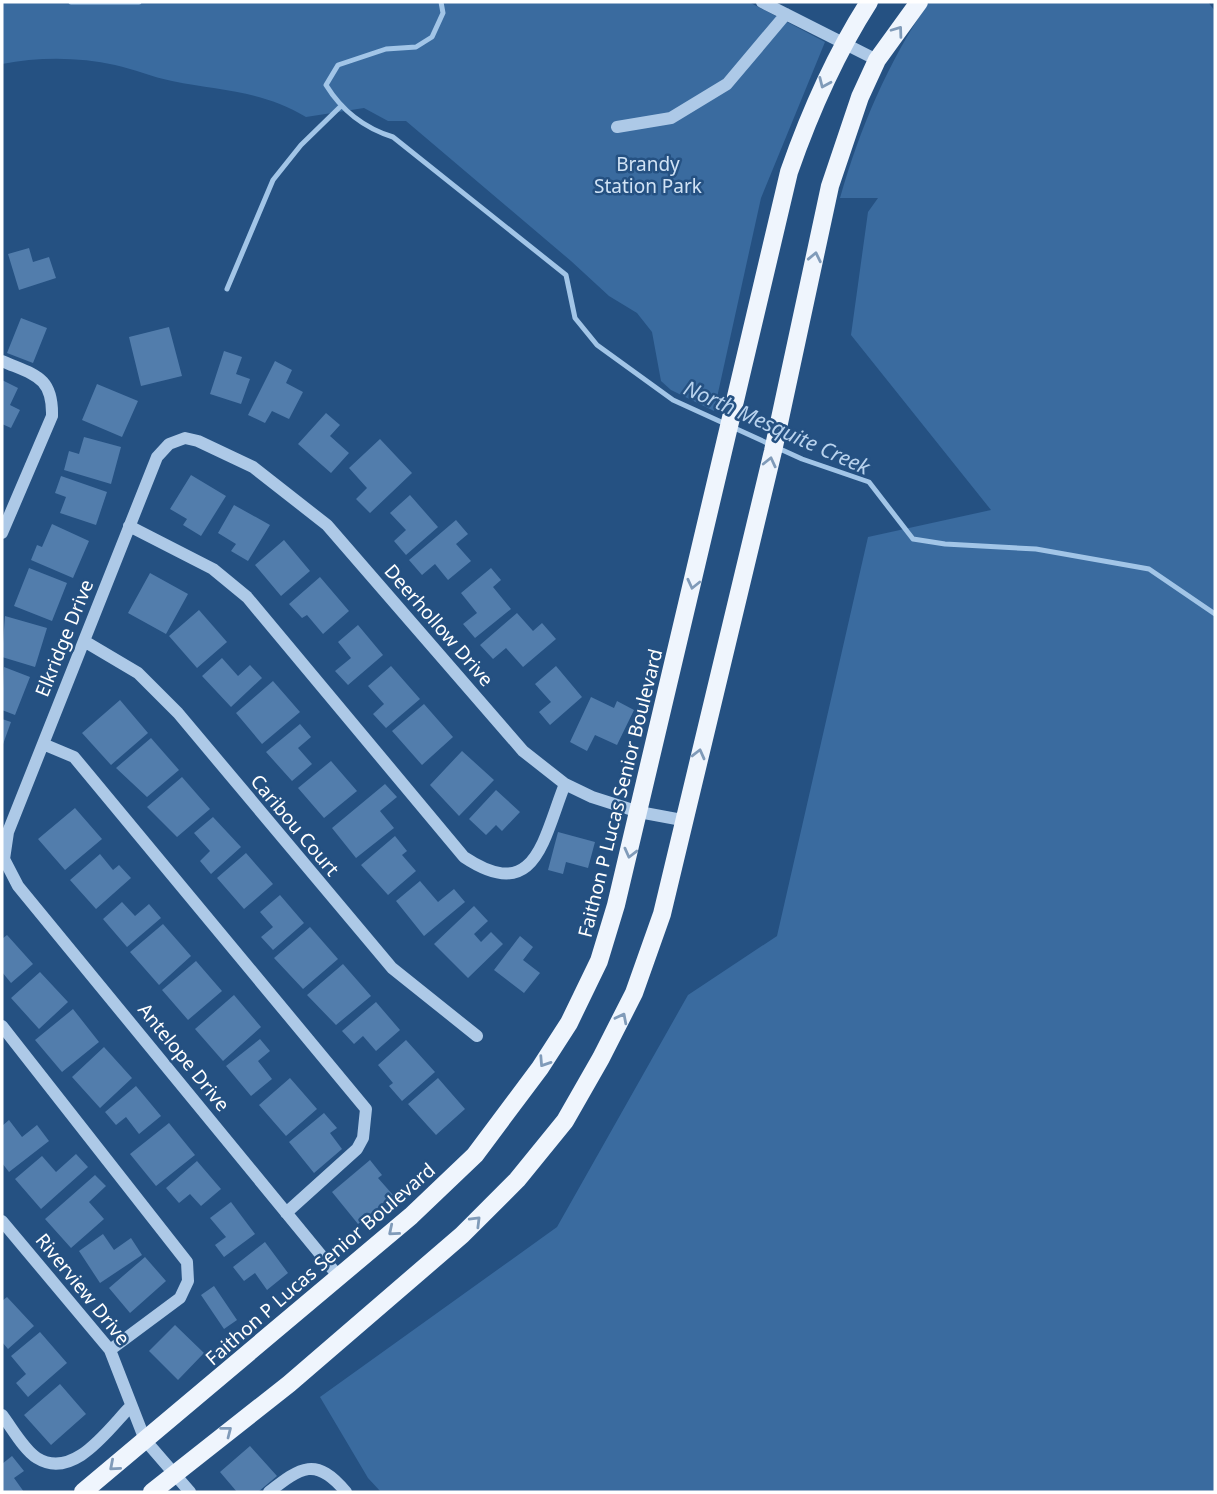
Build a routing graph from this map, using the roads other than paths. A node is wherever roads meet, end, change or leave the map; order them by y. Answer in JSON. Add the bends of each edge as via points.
{"nodes":[{"id":1,"x":762,"y":2,"type":"edge"},
{"id":2,"x":869,"y":2,"type":"edge"},
{"id":3,"x":919,"y":2,"type":"edge"},
{"id":4,"x":786,"y":14,"type":"junction"},
{"id":5,"x":842,"y":44,"type":"junction"},
{"id":6,"x":877,"y":60,"type":"junction"},
{"id":7,"x":617,"y":127,"type":"dead end"},
{"id":8,"x":2,"y":361,"type":"edge"},
{"id":9,"x":175,"y":441,"type":"joint"},
{"id":10,"x":129,"y":526,"type":"junction"},
{"id":11,"x":2,"y":533,"type":"edge"},
{"id":12,"x":84,"y":640,"type":"junction"},
{"id":13,"x":43,"y":744,"type":"junction"},
{"id":14,"x":565,"y":784,"type":"junction"},
{"id":15,"x":639,"y":812,"type":"junction"},
{"id":16,"x":682,"y":820,"type":"junction"},
{"id":17,"x":4,"y":859,"type":"joint"},
{"id":18,"x":2,"y":1026,"type":"edge"},
{"id":19,"x":477,"y":1037,"type":"dead end"},
{"id":20,"x":286,"y":1213,"type":"junction"},
{"id":21,"x":2,"y":1221,"type":"edge"},
{"id":22,"x":339,"y":1277,"type":"junction"},
{"id":23,"x":110,"y":1350,"type":"junction"},
{"id":24,"x":131,"y":1406,"type":"junction"},
{"id":25,"x":2,"y":1415,"type":"edge"},
{"id":26,"x":145,"y":1440,"type":"junction"},
{"id":27,"x":173,"y":1473,"type":"junction"},
{"id":28,"x":83,"y":1492,"type":"edge"},
{"id":29,"x":152,"y":1492,"type":"edge"},
{"id":30,"x":190,"y":1492,"type":"edge"},
{"id":31,"x":269,"y":1492,"type":"edge"},
{"id":32,"x":346,"y":1492,"type":"edge"}],
"edges":[{"from":1,"to":4,"type":"street"},
{"from":2,"to":5,"type":"main road","name":"Faithon P Lucas Senior Boulevard"},
{"from":6,"to":3,"type":"main road","one_way":true},
{"from":4,"to":5,"type":"street"},
{"from":4,"to":7,"type":"street","via":[[727,84],[671,118]]},
{"from":5,"to":6,"type":"street"},
{"from":5,"to":15,"type":"main road","name":"Faithon P Lucas Senior Boulevard","one_way":true,"via":[[789,172]]},
{"from":16,"to":6,"type":"main road","one_way":true,"via":[[754,529],[830,186]]},
{"from":8,"to":11,"type":"street","via":[[46,383],[52,396],[52,416]]},
{"from":9,"to":10,"type":"street","name":"Elkridge Drive","via":[[156,457]]},
{"from":9,"to":14,"type":"street","name":"Deerhollow Drive","via":[[198,441],[253,467],[327,525],[500,727]]},
{"from":10,"to":12,"type":"street","name":"Elkridge Drive"},
{"from":10,"to":14,"type":"street","via":[[213,569],[247,597],[464,856],[483,869],[503,876],[521,873],[534,861]]},
{"from":12,"to":13,"type":"street","name":"Elkridge Drive"},
{"from":12,"to":19,"type":"street","name":"Caribou Court","via":[[138,673],[170,705],[392,968]]},
{"from":13,"to":17,"type":"street","name":"Elkridge Drive","via":[[8,832]]},
{"from":13,"to":20,"type":"street","via":[[74,757],[366,1109],[357,1149]]},
{"from":14,"to":15,"type":"street","name":"Deerhollow Drive"},
{"from":15,"to":16,"type":"street","name":"Deerhollow Drive"},
{"from":15,"to":22,"type":"main road","name":"Faithon P Lucas Senior Boulevard","one_way":true,"via":[[598,961],[569,1023],[540,1068],[475,1155]]},
{"from":27,"to":16,"type":"main road","one_way":true,"via":[[289,1384],[462,1235],[517,1180],[565,1121],[634,993],[662,914]]},
{"from":17,"to":20,"type":"street","name":"Antelope Drive","via":[[18,886]]},
{"from":18,"to":23,"type":"street","via":[[187,1262],[188,1281],[180,1298]]},
{"from":20,"to":22,"type":"street","name":"Antelope Drive"},
{"from":21,"to":23,"type":"street","name":"Riverview Drive"},
{"from":22,"to":26,"type":"main road","name":"Faithon P Lucas Senior Boulevard"},
{"from":23,"to":24,"type":"street","name":"Riverview Drive"},
{"from":24,"to":25,"type":"street","via":[[77,1459],[60,1463],[36,1458]]},
{"from":24,"to":26,"type":"street","name":"Riverview Drive"},
{"from":26,"to":27,"type":"street","name":"Riverview Drive"},
{"from":26,"to":28,"type":"main road","name":"Faithon P Lucas Senior Boulevard","one_way":true},
{"from":27,"to":29,"type":"main road"},
{"from":27,"to":30,"type":"street","name":"Riverview Drive"},
{"from":31,"to":32,"type":"street","via":[[298,1469],[331,1475]]}]}
